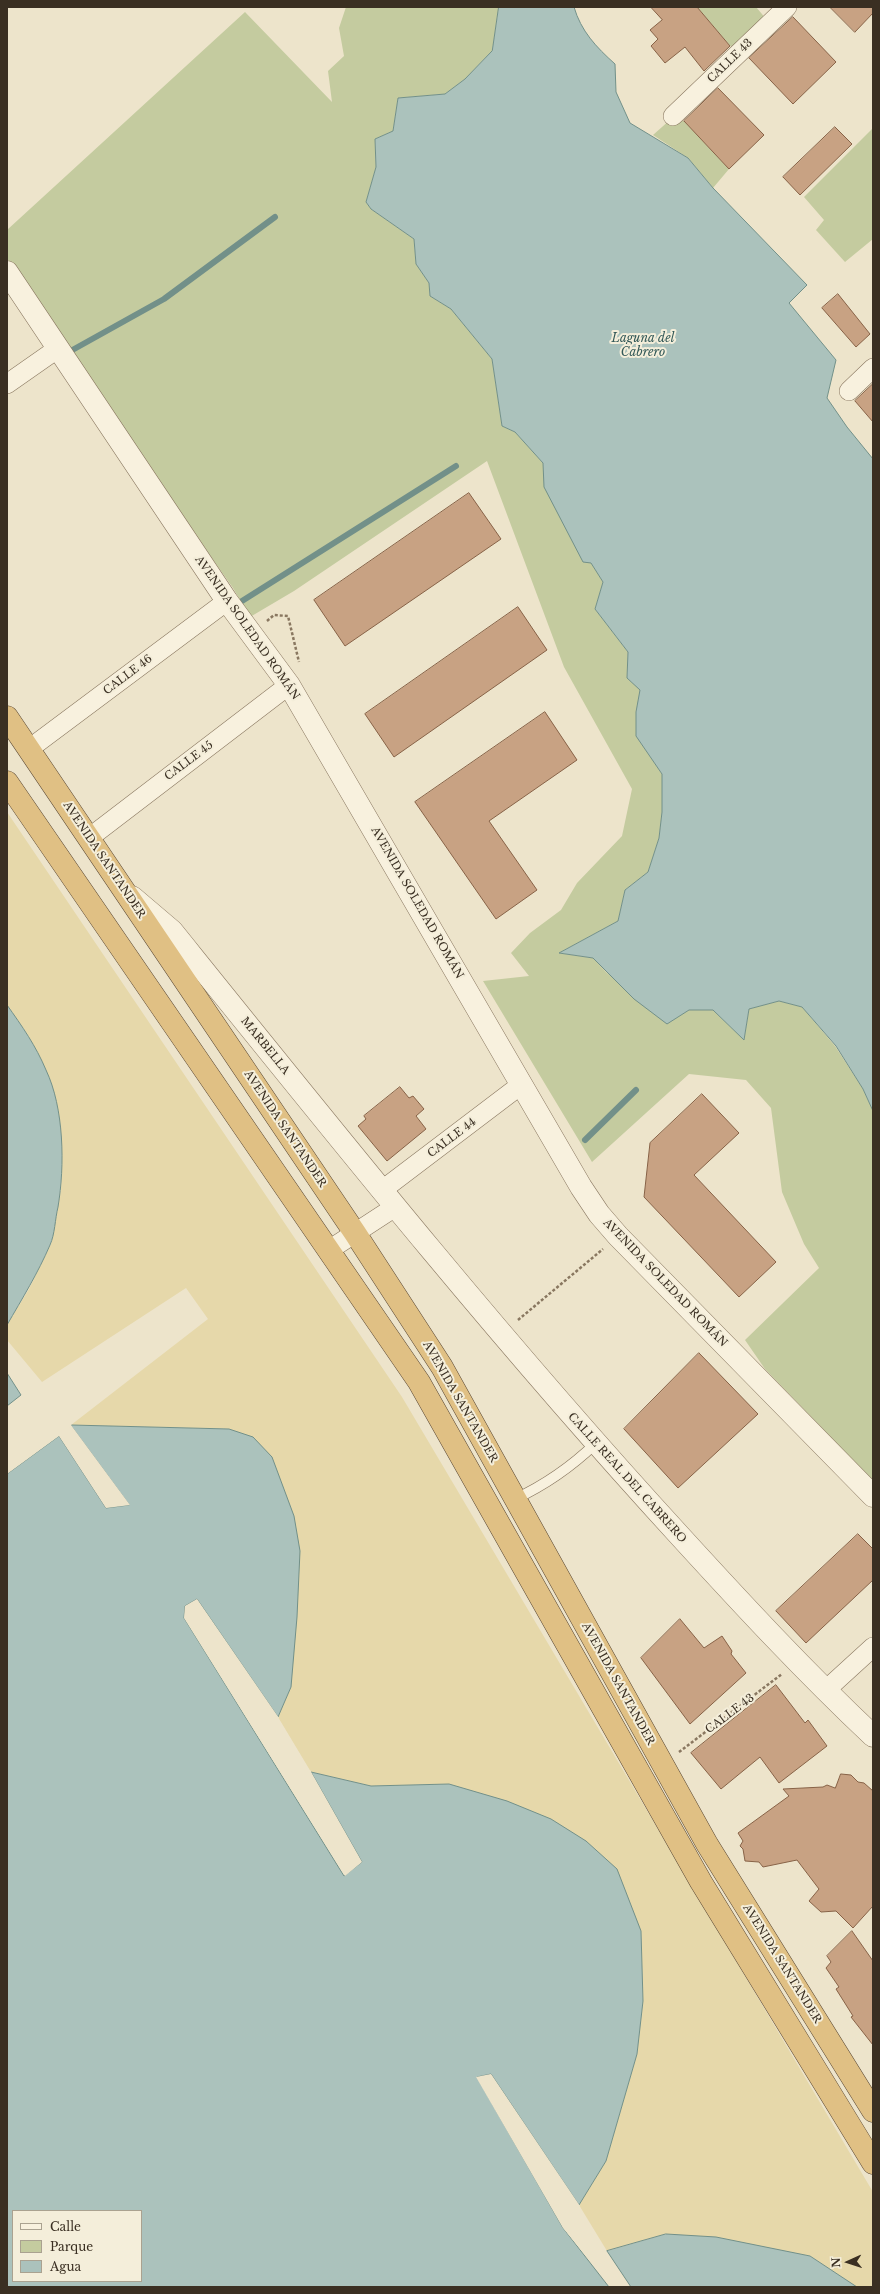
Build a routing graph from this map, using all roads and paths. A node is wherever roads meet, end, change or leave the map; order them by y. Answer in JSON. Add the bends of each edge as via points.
{"nodes":[{"id":1,"x":787,"y":7,"type":"edge"},
{"id":2,"x":673,"y":116,"type":"dead end"},
{"id":3,"x":7,"y":272,"type":"edge"},
{"id":4,"x":57,"y":350,"type":"junction"},
{"id":5,"x":873,"y":368,"type":"edge"},
{"id":6,"x":7,"y":384,"type":"edge"},
{"id":7,"x":849,"y":391,"type":"dead end"},
{"id":8,"x":226,"y":601,"type":"junction"},
{"id":9,"x":264,"y":623,"type":"dead end"},
{"id":10,"x":295,"y":676,"type":"junction"},
{"id":11,"x":7,"y":717,"type":"edge"},
{"id":12,"x":29,"y":748,"type":"junction"},
{"id":13,"x":7,"y":782,"type":"edge"},
{"id":14,"x":89,"y":838,"type":"junction"},
{"id":15,"x":127,"y":892,"type":"junction"},
{"id":16,"x":522,"y":1084,"type":"junction"},
{"id":17,"x":388,"y":1199,"type":"junction"},
{"id":18,"x":355,"y":1233,"type":"junction"},
{"id":19,"x":618,"y":1236,"type":"junction"},
{"id":20,"x":328,"y":1250,"type":"junction"},
{"id":21,"x":500,"y":1334,"type":"junction"},
{"id":22,"x":595,"y":1444,"type":"junction"},
{"id":23,"x":873,"y":1496,"type":"edge"},
{"id":24,"x":515,"y":1499,"type":"junction"},
{"id":25,"x":873,"y":1647,"type":"edge"},
{"id":26,"x":798,"y":1662,"type":"junction"},
{"id":27,"x":827,"y":1689,"type":"junction"},
{"id":28,"x":873,"y":1736,"type":"edge"},
{"id":29,"x":663,"y":1765,"type":"junction"},
{"id":30,"x":873,"y":2111,"type":"edge"},
{"id":31,"x":873,"y":2163,"type":"edge"}],
"edges":[{"from":1,"to":2,"type":"street","name":"CALLE 43"},
{"from":3,"to":4,"type":"street","name":"AVENIDA SOLEDAD ROMÁN"},
{"from":4,"to":6,"type":"street"},
{"from":4,"to":8,"type":"street","name":"AVENIDA SOLEDAD ROMÁN"},
{"from":5,"to":7,"type":"street"},
{"from":8,"to":10,"type":"street","name":"AVENIDA SOLEDAD ROMÁN"},
{"from":8,"to":12,"type":"street","name":"CALLE 46"},
{"from":9,"to":10,"type":"path","via":[[274,615],[288,616]]},
{"from":10,"to":14,"type":"street","name":"CALLE 45"},
{"from":10,"to":16,"type":"street","name":"AVENIDA SOLEDAD ROMÁN"},
{"from":11,"to":12,"type":"highway","name":"AVENIDA SANTANDER"},
{"from":12,"to":14,"type":"highway","name":"AVENIDA SANTANDER"},
{"from":13,"to":20,"type":"highway"},
{"from":14,"to":15,"type":"highway","name":"AVENIDA SANTANDER"},
{"from":15,"to":17,"type":"street","name":"MARBELLA","via":[[172,930]]},
{"from":15,"to":18,"type":"highway","name":"AVENIDA SANTANDER"},
{"from":16,"to":17,"type":"street","name":"CALLE 44"},
{"from":16,"to":19,"type":"street","name":"AVENIDA SOLEDAD ROMÁN","via":[[581,1187]]},
{"from":17,"to":18,"type":"street","name":"CALLE 44"},
{"from":17,"to":21,"type":"street","name":"CALLE REAL DEL CABRERO"},
{"from":18,"to":20,"type":"street","name":"CALLE 44"},
{"from":18,"to":24,"type":"highway","name":"AVENIDA SANTANDER","via":[[442,1367]]},
{"from":19,"to":21,"type":"path"},
{"from":19,"to":23,"type":"street","name":"AVENIDA SOLEDAD ROMÁN"},
{"from":20,"to":31,"type":"highway","via":[[419,1382],[701,1882]]},
{"from":21,"to":22,"type":"street","name":"CALLE REAL DEL CABRERO"},
{"from":22,"to":24,"type":"lane","via":[[581,1458],[541,1486]]},
{"from":22,"to":26,"type":"street","name":"CALLE REAL DEL CABRERO"},
{"from":24,"to":29,"type":"highway","name":"AVENIDA SANTANDER"},
{"from":25,"to":27,"type":"street"},
{"from":26,"to":27,"type":"street","name":"CALLE REAL DEL CABRERO"},
{"from":26,"to":29,"type":"path","name":"CALLE 43"},
{"from":27,"to":28,"type":"street","name":"CALLE REAL DEL CABRERO"},
{"from":29,"to":30,"type":"highway","name":"AVENIDA SANTANDER","via":[[707,1844]]}]}
